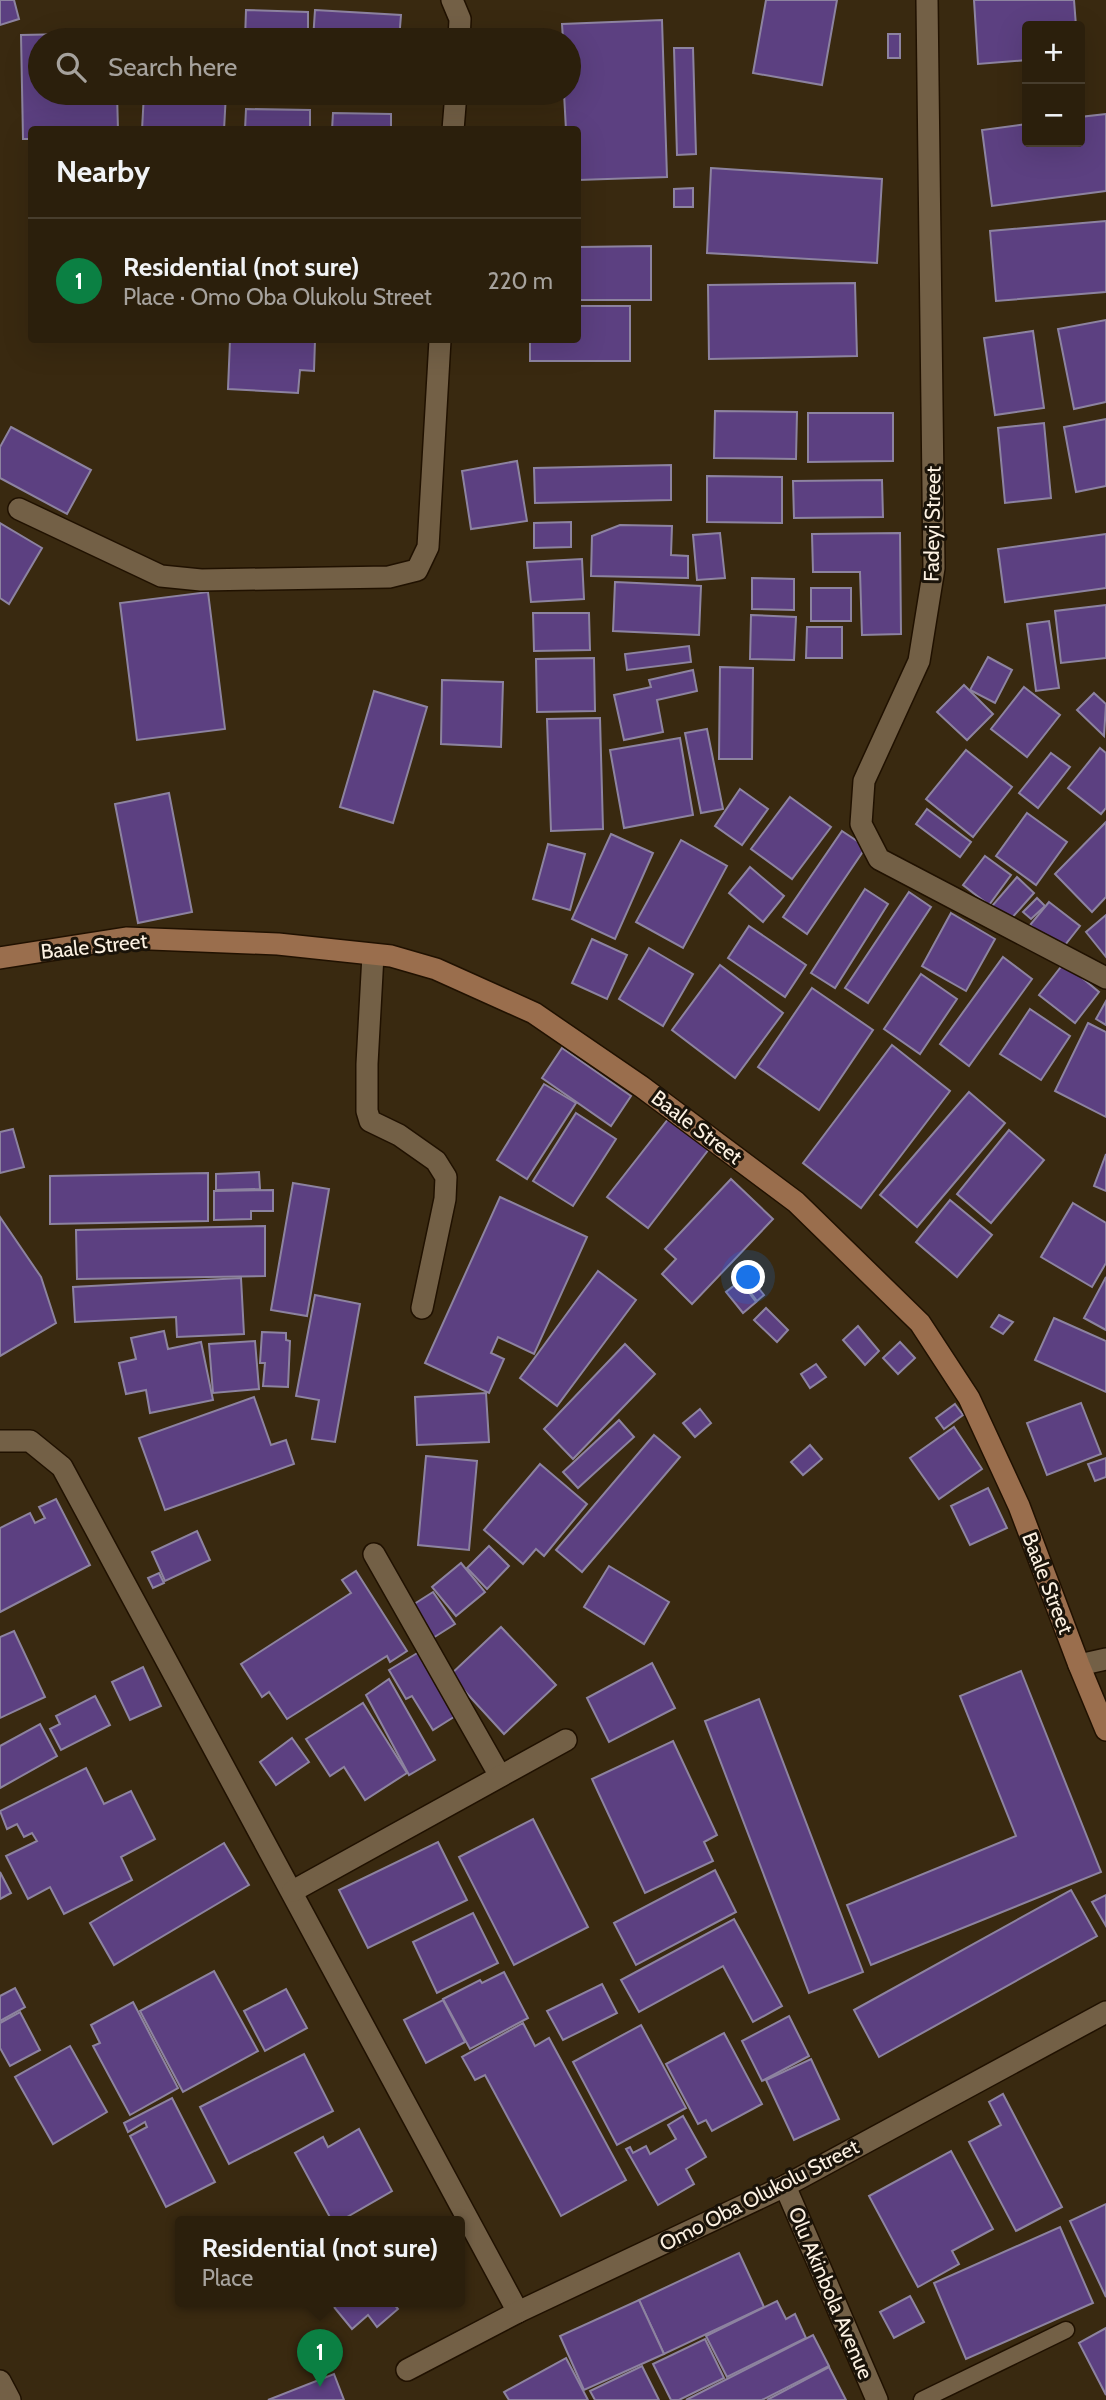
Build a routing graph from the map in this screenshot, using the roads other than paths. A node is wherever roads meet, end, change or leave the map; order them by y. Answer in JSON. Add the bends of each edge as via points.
{"nodes":[{"id":1,"x":452,"y":0,"type":"edge"},
{"id":2,"x":927,"y":0,"type":"edge"},
{"id":3,"x":460,"y":28,"type":"edge"},
{"id":4,"x":455,"y":105,"type":"edge"},
{"id":5,"x":453,"y":126,"type":"edge"},
{"id":6,"x":440,"y":343,"type":"edge"},
{"id":7,"x":19,"y":509,"type":"dead end"},
{"id":8,"x":373,"y":955,"type":"junction"},
{"id":9,"x":0,"y":958,"type":"edge"},
{"id":10,"x":1106,"y":978,"type":"edge"},
{"id":11,"x":422,"y":1308,"type":"dead end"},
{"id":12,"x":0,"y":1441,"type":"edge"},
{"id":13,"x":374,"y":1554,"type":"dead end"},
{"id":14,"x":1106,"y":1659,"type":"edge"},
{"id":15,"x":1079,"y":1665,"type":"junction"},
{"id":16,"x":1106,"y":1730,"type":"edge"},
{"id":17,"x":566,"y":1740,"type":"dead end"},
{"id":18,"x":500,"y":1776,"type":"junction"},
{"id":19,"x":293,"y":1891,"type":"junction"},
{"id":20,"x":1106,"y":2012,"type":"edge"},
{"id":21,"x":785,"y":2186,"type":"junction"},
{"id":22,"x":518,"y":2312,"type":"junction"},
{"id":23,"x":1066,"y":2330,"type":"dead end"},
{"id":24,"x":407,"y":2370,"type":"dead end"},
{"id":25,"x":0,"y":2381,"type":"edge"},
{"id":26,"x":10,"y":2400,"type":"edge"},
{"id":27,"x":877,"y":2400,"type":"edge"},
{"id":28,"x":922,"y":2400,"type":"edge"}],
"edges":[{"from":1,"to":3,"type":"street"},
{"from":2,"to":10,"type":"street","name":"Fadeyi Street","via":[[934,568],[919,661],[864,781],[861,824],[879,859]]},
{"from":4,"to":5,"type":"street"},
{"from":6,"to":7,"type":"street","via":[[428,547],[417,570],[389,578],[201,580],[161,576]]},
{"from":8,"to":9,"type":"street","name":"Baale Street","via":[[278,944],[126,938]]},
{"from":8,"to":11,"type":"street","via":[[367,1064],[370,1121],[436,1161],[446,1177]]},
{"from":8,"to":15,"type":"street","name":"Baale Street","via":[[436,969],[534,1013],[796,1202],[920,1323],[969,1398],[1019,1506]]},
{"from":12,"to":19,"type":"street","via":[[30,1441],[62,1467]]},
{"from":13,"to":18,"type":"street"},
{"from":14,"to":15,"type":"street"},
{"from":15,"to":16,"type":"street","name":"Baale Street"},
{"from":17,"to":18,"type":"street"},
{"from":18,"to":19,"type":"street"},
{"from":19,"to":22,"type":"street"},
{"from":20,"to":21,"type":"street","name":"Omo Oba Olukolu Street"},
{"from":21,"to":22,"type":"street","name":"Omo Oba Olukolu Street"},
{"from":21,"to":27,"type":"street","name":"Olu Akinbola Avenue"},
{"from":22,"to":24,"type":"street","name":"Omo Oba Olukolu Street"},
{"from":23,"to":28,"type":"lane"},
{"from":25,"to":26,"type":"street"}]}
